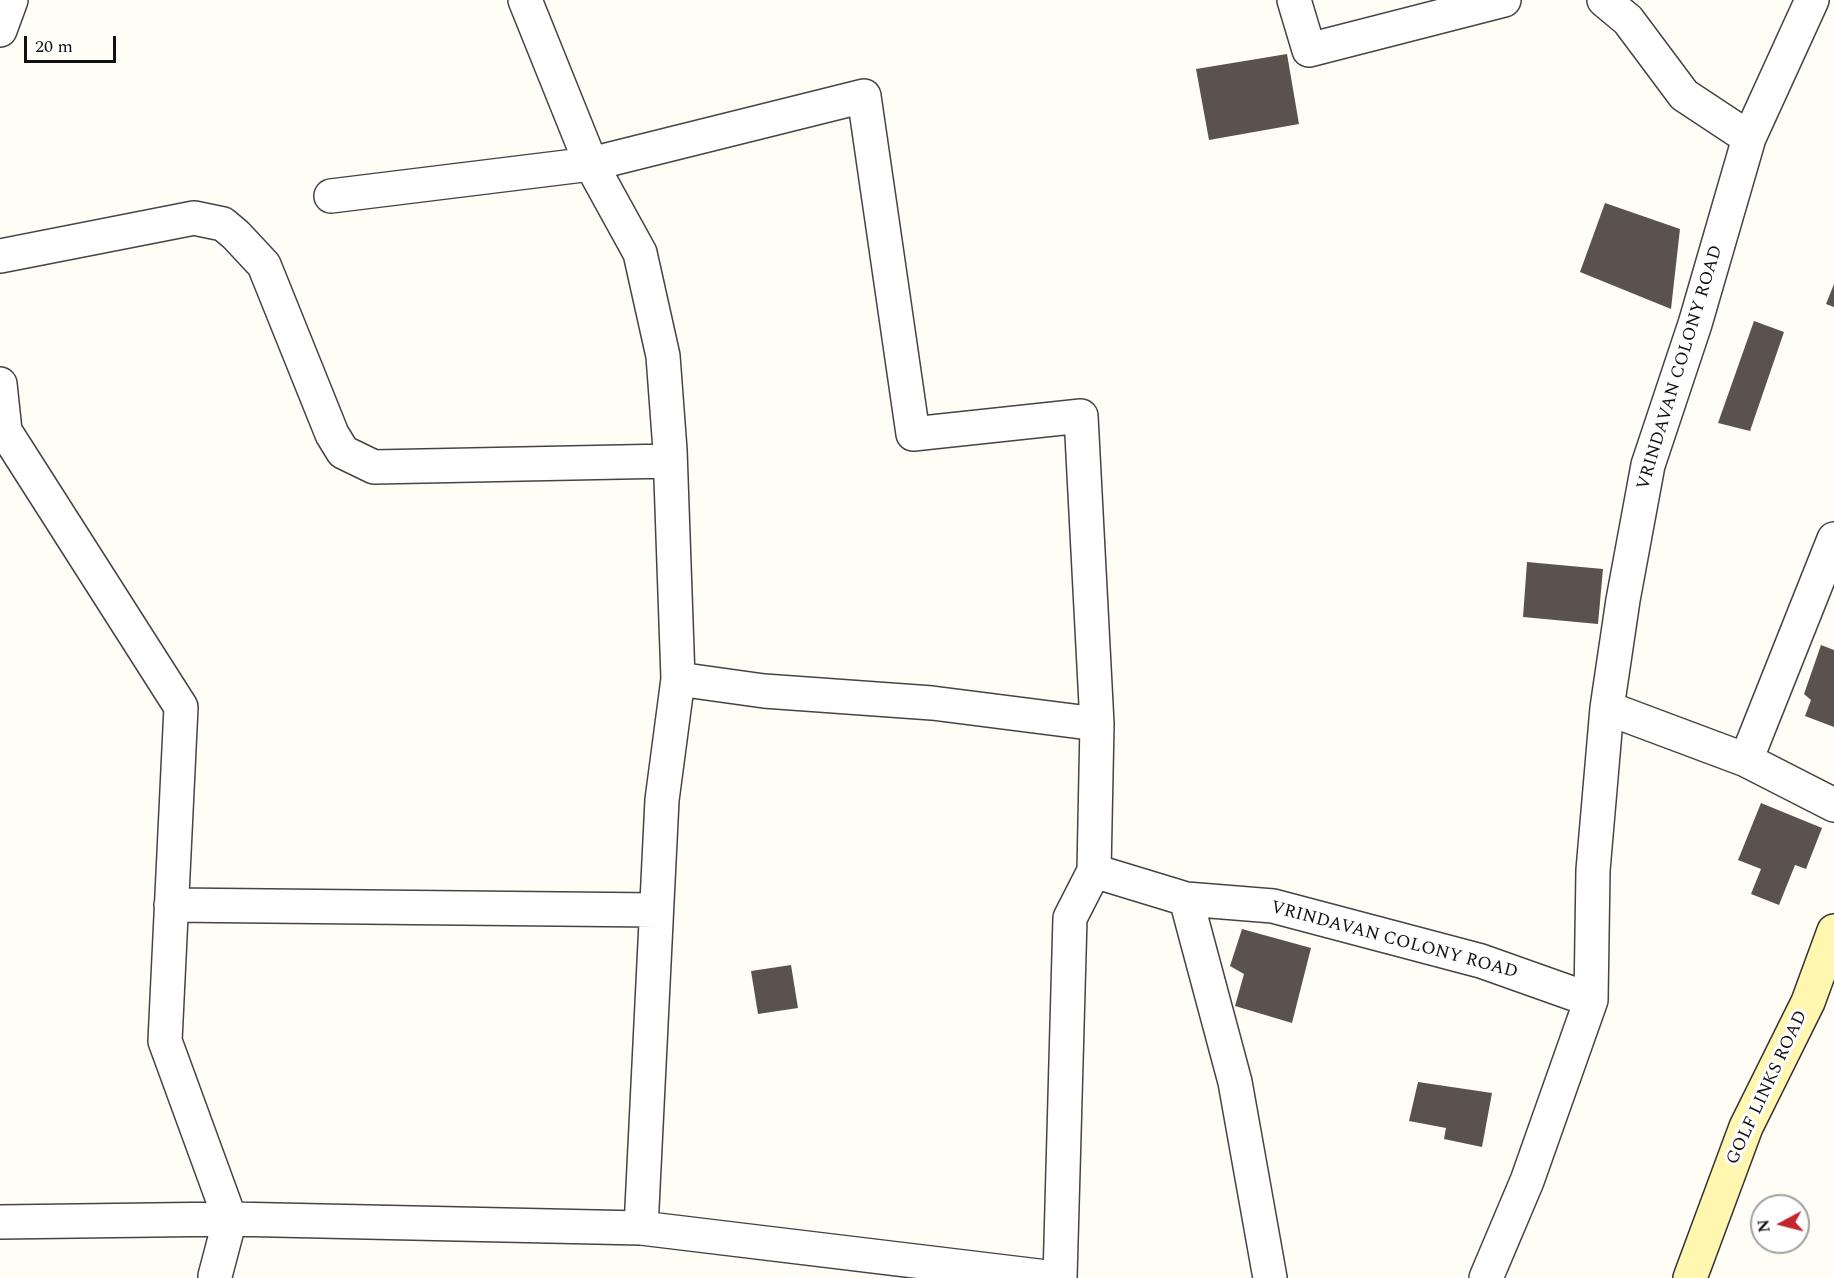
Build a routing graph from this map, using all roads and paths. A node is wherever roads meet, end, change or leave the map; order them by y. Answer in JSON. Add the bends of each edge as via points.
{"nodes":[{"id":1,"x":11,"y":0,"type":"edge"},
{"id":2,"x":525,"y":0,"type":"edge"},
{"id":3,"x":1294,"y":0,"type":"edge"},
{"id":4,"x":1504,"y":0,"type":"edge"},
{"id":5,"x":1604,"y":0,"type":"edge"},
{"id":6,"x":1812,"y":0,"type":"edge"},
{"id":7,"x":0,"y":30,"type":"edge"},
{"id":8,"x":1749,"y":138,"type":"junction"},
{"id":9,"x":591,"y":164,"type":"junction"},
{"id":10,"x":331,"y":196,"type":"dead end"},
{"id":11,"x":0,"y":255,"type":"edge"},
{"id":12,"x":0,"y":384,"type":"edge"},
{"id":13,"x":670,"y":461,"type":"junction"},
{"id":14,"x":1834,"y":539,"type":"edge"},
{"id":15,"x":678,"y":679,"type":"junction"},
{"id":16,"x":1607,"y":708,"type":"junction"},
{"id":17,"x":1097,"y":724,"type":"junction"},
{"id":18,"x":1746,"y":760,"type":"junction"},
{"id":19,"x":1834,"y":805,"type":"edge"},
{"id":20,"x":1094,"y":872,"type":"junction"},
{"id":21,"x":1186,"y":899,"type":"junction"},
{"id":22,"x":171,"y":905,"type":"junction"},
{"id":23,"x":656,"y":910,"type":"junction"},
{"id":24,"x":1834,"y":931,"type":"edge"},
{"id":25,"x":1591,"y":1000,"type":"junction"},
{"id":26,"x":230,"y":1219,"type":"junction"},
{"id":27,"x":0,"y":1222,"type":"edge"},
{"id":28,"x":641,"y":1228,"type":"junction"},
{"id":29,"x":215,"y":1276,"type":"dead end"},
{"id":30,"x":1055,"y":1278,"type":"edge"},
{"id":31,"x":1060,"y":1278,"type":"edge"},
{"id":32,"x":1270,"y":1278,"type":"edge"},
{"id":33,"x":1486,"y":1278,"type":"edge"},
{"id":34,"x":1690,"y":1278,"type":"edge"}],
"edges":[{"from":1,"to":7,"type":"street"},
{"from":2,"to":9,"type":"street"},
{"from":3,"to":4,"type":"street","via":[[1309,50]]},
{"from":5,"to":8,"type":"street","via":[[1628,20],[1684,95]]},
{"from":6,"to":8,"type":"street","name":"VRINDAVAN COLONY ROAD"},
{"from":8,"to":16,"type":"street","name":"VRINDAVAN COLONY ROAD","via":[[1695,324],[1648,465]]},
{"from":9,"to":10,"type":"street"},
{"from":9,"to":13,"type":"street","via":[[640,253],[663,356]]},
{"from":9,"to":17,"type":"street","via":[[864,96],[913,434],[1081,416]]},
{"from":11,"to":13,"type":"street","via":[[194,218],[223,224],[264,265],[332,434],[343,452],[374,466]]},
{"from":12,"to":22,"type":"street","via":[[5,432],[181,706]]},
{"from":13,"to":15,"type":"street"},
{"from":14,"to":18,"type":"street"},
{"from":15,"to":17,"type":"street","via":[[764,691],[932,703]]},
{"from":15,"to":23,"type":"street","via":[[662,800]]},
{"from":16,"to":18,"type":"street"},
{"from":16,"to":25,"type":"street","name":"VRINDAVAN COLONY ROAD","via":[[1593,870]]},
{"from":17,"to":20,"type":"street"},
{"from":18,"to":19,"type":"street"},
{"from":20,"to":21,"type":"street","name":"VRINDAVAN COLONY ROAD"},
{"from":20,"to":31,"type":"street","via":[[1070,918]]},
{"from":21,"to":25,"type":"street","name":"VRINDAVAN COLONY ROAD","via":[[1273,906],[1481,961]]},
{"from":21,"to":32,"type":"street","via":[[1235,1082]]},
{"from":22,"to":23,"type":"street"},
{"from":22,"to":26,"type":"street","via":[[165,1041]]},
{"from":23,"to":28,"type":"street"},
{"from":24,"to":34,"type":"main road","name":"GOLF LINKS ROAD","via":[[1808,1002],[1746,1127]]},
{"from":25,"to":33,"type":"street","name":"VRINDAVAN COLONY ROAD","via":[[1527,1181]]},
{"from":26,"to":27,"type":"street"},
{"from":26,"to":28,"type":"street"},
{"from":26,"to":29,"type":"street"},
{"from":28,"to":30,"type":"street"}]}
